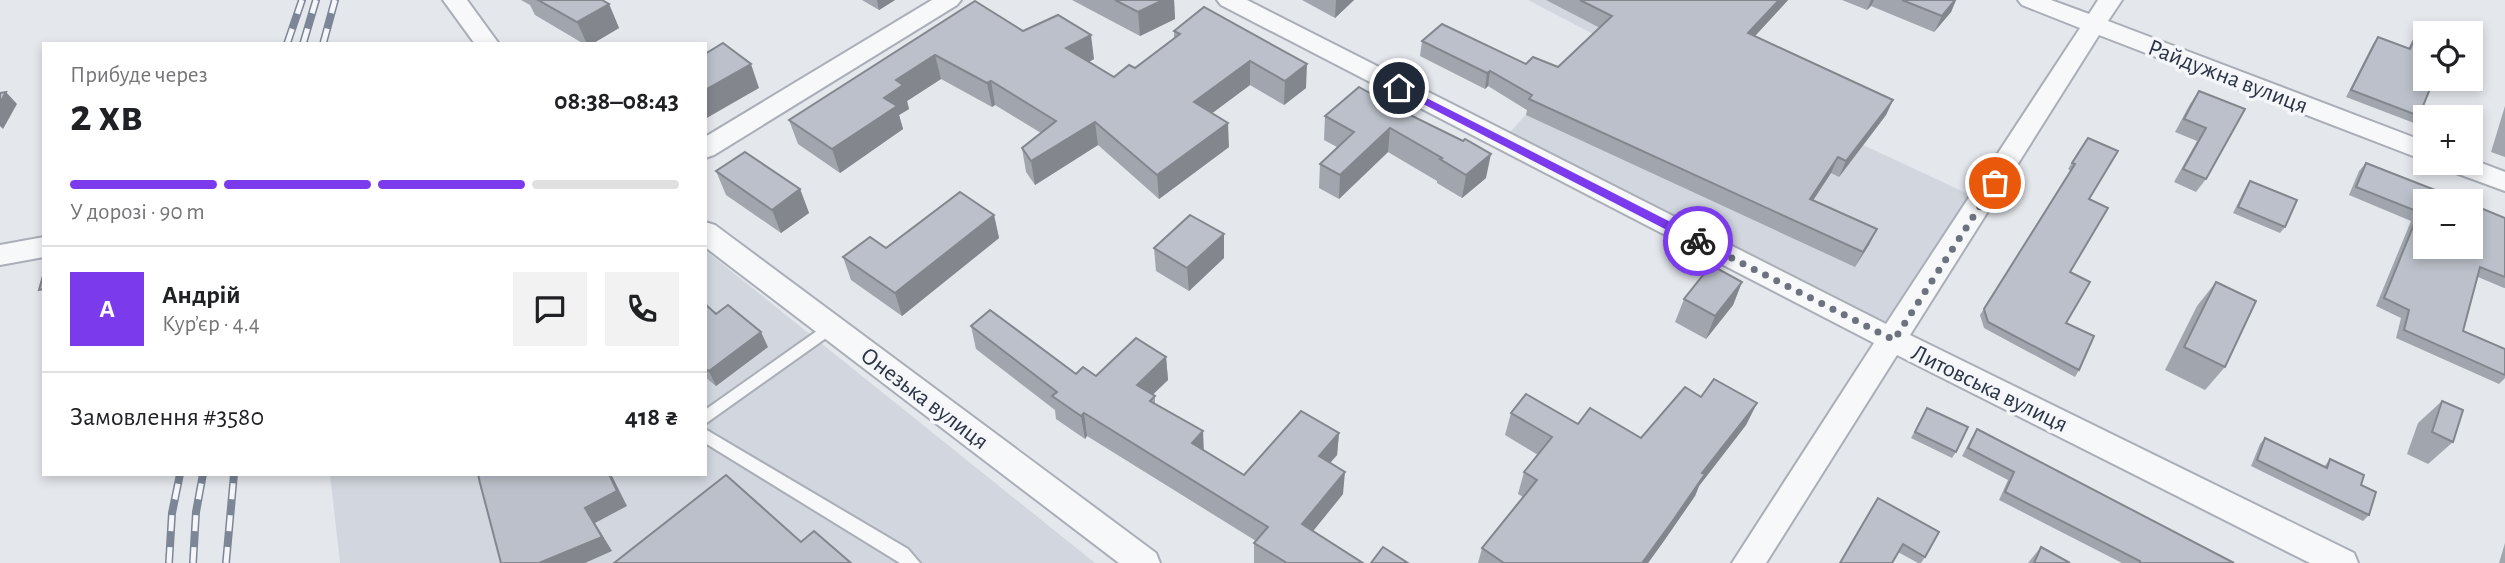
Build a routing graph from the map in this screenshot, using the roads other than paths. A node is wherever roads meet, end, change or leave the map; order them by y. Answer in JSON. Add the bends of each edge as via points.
{"nodes":[{"id":1,"x":455,"y":0,"type":"edge"},
{"id":2,"x":949,"y":0,"type":"edge"},
{"id":3,"x":1229,"y":0,"type":"edge"},
{"id":4,"x":2030,"y":0,"type":"edge"},
{"id":5,"x":2110,"y":0,"type":"edge"},
{"id":6,"x":2096,"y":25,"type":"junction"},
{"id":7,"x":486,"y":42,"type":"edge"},
{"id":8,"x":2413,"y":147,"type":"edge"},
{"id":9,"x":707,"y":148,"type":"edge"},
{"id":10,"x":2483,"y":174,"type":"edge"},
{"id":11,"x":2505,"y":183,"type":"edge"},
{"id":12,"x":707,"y":234,"type":"edge"},
{"id":13,"x":42,"y":247,"type":"edge"},
{"id":14,"x":0,"y":255,"type":"edge"},
{"id":15,"x":831,"y":327,"type":"junction"},
{"id":16,"x":1894,"y":340,"type":"junction"},
{"id":17,"x":707,"y":417,"type":"edge"},
{"id":18,"x":707,"y":436,"type":"edge"},
{"id":19,"x":912,"y":563,"type":"edge"},
{"id":20,"x":1144,"y":563,"type":"edge"},
{"id":21,"x":1748,"y":563,"type":"edge"},
{"id":22,"x":2342,"y":563,"type":"edge"}],
"edges":[{"from":1,"to":7,"type":"street"},
{"from":2,"to":9,"type":"street"},
{"from":3,"to":16,"type":"street","name":"Литовська вулиця"},
{"from":4,"to":6,"type":"street","name":"Райдужна вулиця"},
{"from":5,"to":6,"type":"street"},
{"from":6,"to":8,"type":"street","name":"Райдужна вулиця"},
{"from":6,"to":16,"type":"street"},
{"from":10,"to":11,"type":"street"},
{"from":12,"to":15,"type":"street","name":"Онезька вулиця"},
{"from":13,"to":14,"type":"street"},
{"from":15,"to":17,"type":"lane"},
{"from":15,"to":20,"type":"street","name":"Онезька вулиця"},
{"from":16,"to":21,"type":"street"},
{"from":16,"to":22,"type":"street","name":"Литовська вулиця"},
{"from":18,"to":19,"type":"lane"}]}
